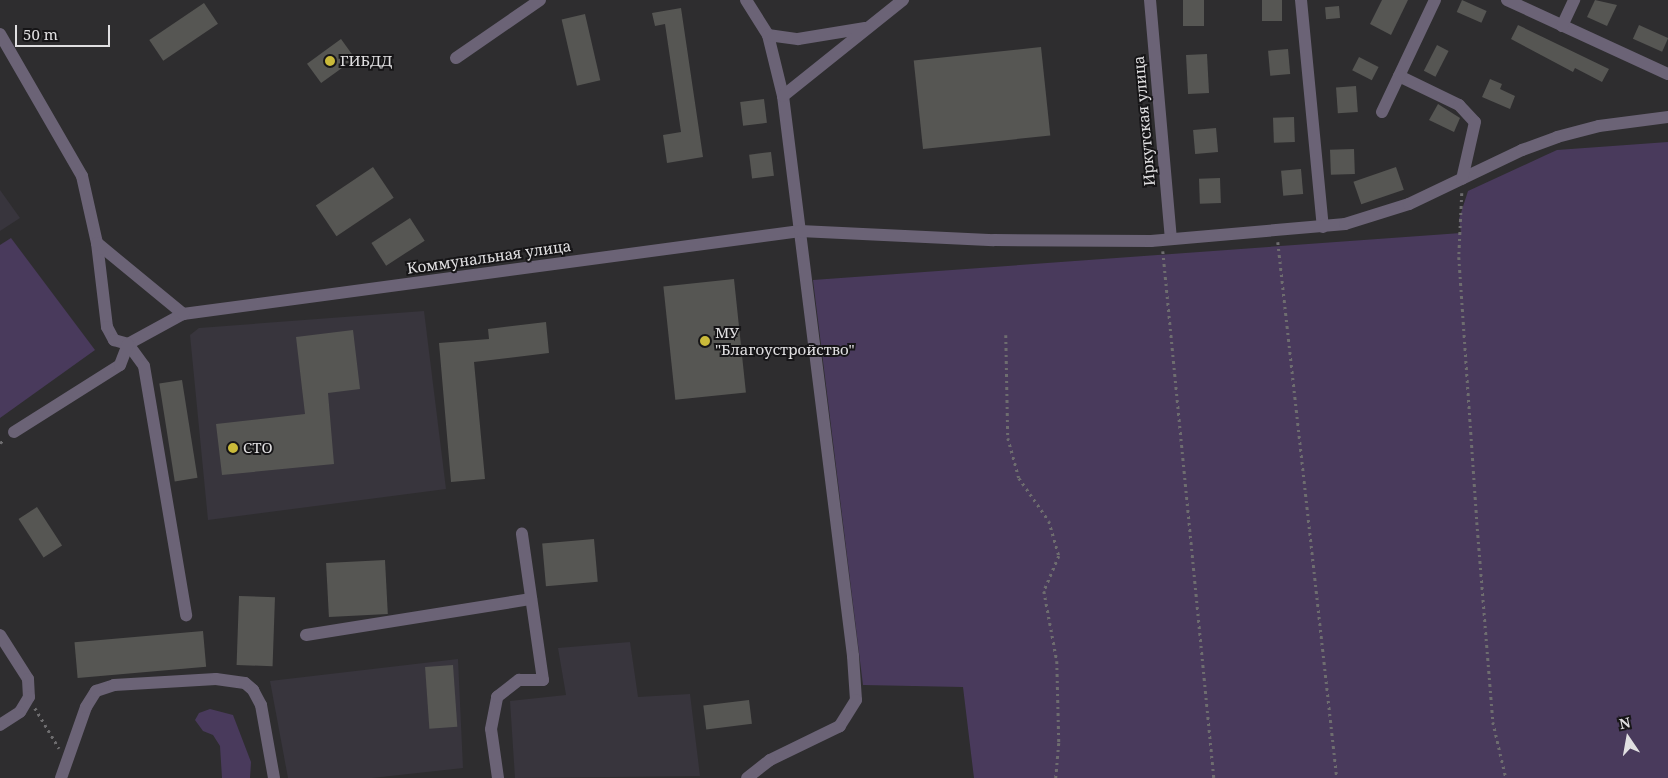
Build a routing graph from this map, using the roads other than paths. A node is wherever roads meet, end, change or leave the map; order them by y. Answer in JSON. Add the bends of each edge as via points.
{"nodes":[{"id":1,"x":540,"y":0,"type":"edge"},
{"id":2,"x":746,"y":0,"type":"edge"},
{"id":3,"x":903,"y":0,"type":"edge"},
{"id":4,"x":1150,"y":0,"type":"edge"},
{"id":5,"x":1301,"y":0,"type":"edge"},
{"id":6,"x":1435,"y":0,"type":"edge"},
{"id":7,"x":1506,"y":0,"type":"edge"},
{"id":8,"x":1574,"y":0,"type":"edge"},
{"id":9,"x":878,"y":22,"type":"junction"},
{"id":10,"x":1562,"y":26,"type":"junction"},
{"id":11,"x":0,"y":34,"type":"edge"},
{"id":12,"x":768,"y":35,"type":"junction"},
{"id":13,"x":456,"y":58,"type":"dead end"},
{"id":14,"x":1668,"y":74,"type":"edge"},
{"id":15,"x":1399,"y":76,"type":"junction"},
{"id":16,"x":783,"y":96,"type":"junction"},
{"id":17,"x":1382,"y":112,"type":"dead end"},
{"id":18,"x":1668,"y":117,"type":"edge"},
{"id":19,"x":1462,"y":179,"type":"junction"},
{"id":20,"x":1323,"y":227,"type":"junction"},
{"id":21,"x":800,"y":231,"type":"junction"},
{"id":22,"x":1167,"y":239,"type":"junction"},
{"id":23,"x":97,"y":242,"type":"junction"},
{"id":24,"x":183,"y":314,"type":"junction"},
{"id":25,"x":128,"y":344,"type":"junction"},
{"id":26,"x":14,"y":432,"type":"dead end"},
{"id":27,"x":522,"y":534,"type":"dead end"},
{"id":28,"x":531,"y":599,"type":"junction"},
{"id":29,"x":186,"y":615,"type":"dead end"},
{"id":30,"x":0,"y":635,"type":"edge"},
{"id":31,"x":306,"y":635,"type":"dead end"},
{"id":32,"x":0,"y":725,"type":"edge"},
{"id":33,"x":763,"y":773,"type":"edge"},
{"id":34,"x":61,"y":778,"type":"edge"},
{"id":35,"x":274,"y":778,"type":"edge"},
{"id":36,"x":498,"y":778,"type":"edge"},
{"id":37,"x":747,"y":778,"type":"edge"}],
"edges":[{"from":1,"to":13,"type":"street"},
{"from":2,"to":12,"type":"street"},
{"from":3,"to":9,"type":"street"},
{"from":4,"to":22,"type":"street","name":"Иркутская улица"},
{"from":5,"to":20,"type":"street"},
{"from":6,"to":15,"type":"street"},
{"from":7,"to":10,"type":"street"},
{"from":8,"to":10,"type":"street"},
{"from":9,"to":12,"type":"street","via":[[851,33],[798,40]]},
{"from":9,"to":16,"type":"street"},
{"from":10,"to":14,"type":"street"},
{"from":11,"to":23,"type":"street","via":[[82,176]]},
{"from":12,"to":16,"type":"street"},
{"from":15,"to":17,"type":"street"},
{"from":15,"to":19,"type":"street","via":[[1459,105],[1475,122]]},
{"from":16,"to":21,"type":"street"},
{"from":18,"to":19,"type":"street","name":"Коммунальная улица","via":[[1599,126],[1557,137]]},
{"from":19,"to":20,"type":"street","name":"Коммунальная улица","via":[[1365,220]]},
{"from":20,"to":22,"type":"street","name":"Коммунальная улица"},
{"from":21,"to":22,"type":"street","name":"Коммунальная улица","via":[[994,240]]},
{"from":21,"to":24,"type":"street","name":"Коммунальная улица"},
{"from":21,"to":33,"type":"street","via":[[856,700],[840,726],[770,760]]},
{"from":23,"to":24,"type":"street"},
{"from":23,"to":25,"type":"street","via":[[107,327],[114,340]]},
{"from":24,"to":25,"type":"street"},
{"from":25,"to":26,"type":"street","via":[[120,365]]},
{"from":25,"to":29,"type":"street","via":[[144,366]]},
{"from":27,"to":28,"type":"street"},
{"from":28,"to":31,"type":"street"},
{"from":28,"to":36,"type":"street","via":[[543,680],[519,680],[498,697],[492,729]]},
{"from":30,"to":32,"type":"street","via":[[28,679],[29,697],[20,712]]},
{"from":33,"to":37,"type":"street"},
{"from":34,"to":35,"type":"street","via":[[86,707],[96,691],[114,685],[216,679],[245,683],[253,690],[261,705]]}]}
